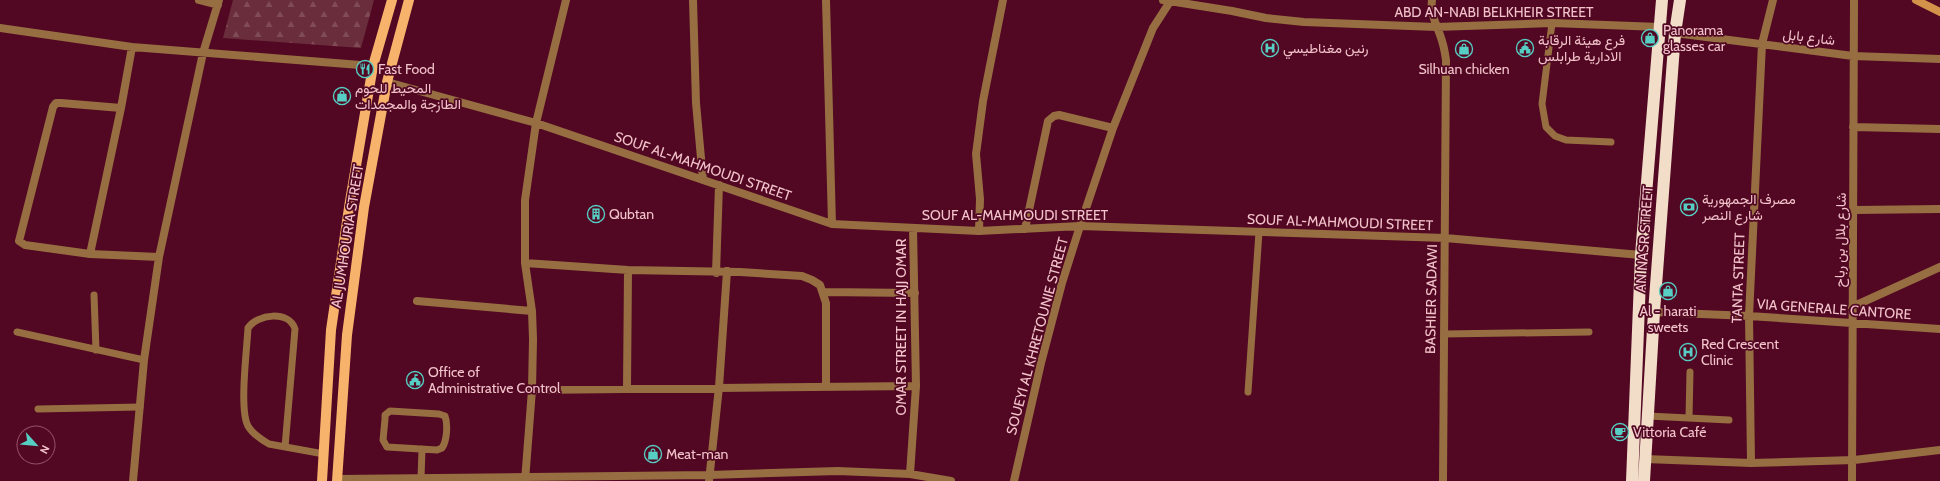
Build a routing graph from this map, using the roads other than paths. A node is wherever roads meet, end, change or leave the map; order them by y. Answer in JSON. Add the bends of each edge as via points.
{"nodes":[{"id":1,"x":199,"y":0,"type":"edge"},
{"id":2,"x":392,"y":0,"type":"edge"},
{"id":3,"x":409,"y":0,"type":"edge"},
{"id":4,"x":566,"y":0,"type":"edge"},
{"id":5,"x":693,"y":0,"type":"edge"},
{"id":6,"x":826,"y":0,"type":"edge"},
{"id":7,"x":1003,"y":0,"type":"edge"},
{"id":8,"x":1432,"y":0,"type":"edge"},
{"id":9,"x":1662,"y":0,"type":"edge"},
{"id":10,"x":1680,"y":0,"type":"edge"},
{"id":11,"x":1773,"y":0,"type":"edge"},
{"id":12,"x":1854,"y":0,"type":"edge"},
{"id":13,"x":1916,"y":0,"type":"edge"},
{"id":14,"x":1168,"y":1,"type":"edge"},
{"id":15,"x":219,"y":2,"type":"edge"},
{"id":16,"x":1940,"y":12,"type":"edge"},
{"id":17,"x":1552,"y":23,"type":"junction"},
{"id":18,"x":1436,"y":27,"type":"junction"},
{"id":19,"x":1660,"y":27,"type":"junction"},
{"id":20,"x":0,"y":28,"type":"edge"},
{"id":21,"x":1674,"y":33,"type":"junction"},
{"id":22,"x":1762,"y":44,"type":"junction"},
{"id":23,"x":132,"y":46,"type":"junction"},
{"id":24,"x":203,"y":53,"type":"junction"},
{"id":25,"x":1853,"y":56,"type":"junction"},
{"id":26,"x":1940,"y":59,"type":"edge"},
{"id":27,"x":373,"y":66,"type":"junction"},
{"id":28,"x":387,"y":82,"type":"junction"},
{"id":29,"x":122,"y":108,"type":"junction"},
{"id":30,"x":536,"y":123,"type":"junction"},
{"id":31,"x":1853,"y":127,"type":"junction"},
{"id":32,"x":1113,"y":128,"type":"junction"},
{"id":33,"x":1940,"y":129,"type":"edge"},
{"id":34,"x":1611,"y":142,"type":"dead end"},
{"id":35,"x":703,"y":180,"type":"junction"},
{"id":36,"x":719,"y":185,"type":"junction"},
{"id":37,"x":1940,"y":209,"type":"edge"},
{"id":38,"x":1854,"y":210,"type":"junction"},
{"id":39,"x":832,"y":224,"type":"junction"},
{"id":40,"x":1080,"y":226,"type":"junction"},
{"id":41,"x":913,"y":228,"type":"junction"},
{"id":42,"x":1025,"y":229,"type":"junction"},
{"id":43,"x":979,"y":231,"type":"junction"},
{"id":44,"x":1259,"y":232,"type":"junction"},
{"id":45,"x":1445,"y":238,"type":"junction"},
{"id":46,"x":90,"y":254,"type":"junction"},
{"id":47,"x":1641,"y":256,"type":"junction"},
{"id":48,"x":159,"y":257,"type":"junction"},
{"id":49,"x":525,"y":263,"type":"junction"},
{"id":50,"x":1940,"y":267,"type":"edge"},
{"id":51,"x":628,"y":270,"type":"junction"},
{"id":52,"x":727,"y":271,"type":"junction"},
{"id":53,"x":716,"y":273,"type":"junction"},
{"id":54,"x":823,"y":292,"type":"junction"},
{"id":55,"x":915,"y":293,"type":"junction"},
{"id":56,"x":94,"y":295,"type":"dead end"},
{"id":57,"x":417,"y":301,"type":"dead end"},
{"id":58,"x":1852,"y":307,"type":"junction"},
{"id":59,"x":532,"y":310,"type":"junction"},
{"id":60,"x":1654,"y":312,"type":"junction"},
{"id":61,"x":1748,"y":316,"type":"junction"},
{"id":62,"x":1852,"y":324,"type":"junction"},
{"id":63,"x":1940,"y":329,"type":"edge"},
{"id":64,"x":17,"y":332,"type":"dead end"},
{"id":65,"x":1589,"y":332,"type":"dead end"},
{"id":66,"x":1444,"y":334,"type":"junction"},
{"id":67,"x":96,"y":350,"type":"junction"},
{"id":68,"x":144,"y":360,"type":"junction"},
{"id":69,"x":1690,"y":372,"type":"dead end"},
{"id":70,"x":826,"y":386,"type":"junction"},
{"id":71,"x":916,"y":386,"type":"junction"},
{"id":72,"x":719,"y":387,"type":"junction"},
{"id":73,"x":627,"y":388,"type":"junction"},
{"id":74,"x":532,"y":390,"type":"junction"},
{"id":75,"x":1248,"y":392,"type":"dead end"},
{"id":76,"x":140,"y":407,"type":"junction"},
{"id":77,"x":38,"y":409,"type":"dead end"},
{"id":78,"x":1648,"y":416,"type":"junction"},
{"id":79,"x":1689,"y":418,"type":"junction"},
{"id":80,"x":1729,"y":420,"type":"dead end"},
{"id":81,"x":284,"y":447,"type":"junction"},
{"id":82,"x":422,"y":449,"type":"junction"},
{"id":83,"x":1940,"y":450,"type":"edge"},
{"id":84,"x":324,"y":454,"type":"junction"},
{"id":85,"x":1645,"y":459,"type":"junction"},
{"id":86,"x":1854,"y":460,"type":"junction"},
{"id":87,"x":1751,"y":463,"type":"junction"},
{"id":88,"x":910,"y":474,"type":"junction"},
{"id":89,"x":421,"y":478,"type":"junction"},
{"id":90,"x":709,"y":478,"type":"edge"},
{"id":91,"x":525,"y":479,"type":"edge"},
{"id":92,"x":337,"y":480,"type":"edge"},
{"id":93,"x":134,"y":481,"type":"edge"},
{"id":94,"x":322,"y":481,"type":"edge"},
{"id":95,"x":951,"y":481,"type":"edge"},
{"id":96,"x":1014,"y":481,"type":"edge"},
{"id":97,"x":1443,"y":481,"type":"edge"},
{"id":98,"x":1632,"y":481,"type":"edge"},
{"id":99,"x":1644,"y":481,"type":"edge"},
{"id":100,"x":1852,"y":481,"type":"edge"}],
"edges":[{"from":1,"to":15,"type":"street"},
{"from":2,"to":27,"type":"main road","name":"AL JUMHOURIA STREET"},
{"from":3,"to":28,"type":"main road","name":"AL JUMHOURIA STREET"},
{"from":4,"to":30,"type":"street"},
{"from":5,"to":35,"type":"street","via":[[696,103]]},
{"from":6,"to":39,"type":"street"},
{"from":7,"to":43,"type":"street","via":[[983,101],[976,154],[980,199]]},
{"from":8,"to":18,"type":"street","name":"BASHIER SADAWI","via":[[1431,7]]},
{"from":9,"to":19,"type":"highway","name":"AN NASR STREET"},
{"from":10,"to":21,"type":"highway","name":"AN NASR STREET"},
{"from":11,"to":22,"type":"street","name":"TANTA STREET"},
{"from":12,"to":25,"type":"street","name":"شارع بلال بن رباح"},
{"from":13,"to":16,"type":"main road"},
{"from":14,"to":18,"type":"street","name":"ABD AN-NABI BELKHEIR STREET","via":[[1304,22]]},
{"from":14,"to":32,"type":"street","name":"SOUEYI AL KHRETOUNIE STREET","via":[[1153,28]]},
{"from":15,"to":24,"type":"street"},
{"from":17,"to":18,"type":"street","name":"ABD AN-NABI BELKHEIR STREET"},
{"from":17,"to":19,"type":"street","name":"ABD AN-NABI BELKHEIR STREET"},
{"from":17,"to":34,"type":"lane","via":[[1542,104],[1546,127],[1555,136],[1566,140]]},
{"from":18,"to":45,"type":"street","name":"BASHIER SADAWI","via":[[1446,60]]},
{"from":19,"to":47,"type":"highway","name":"AN NASR STREET"},
{"from":20,"to":23,"type":"street"},
{"from":21,"to":22,"type":"street","name":"شارع بابل"},
{"from":21,"to":60,"type":"highway","name":"AN NASR STREET"},
{"from":22,"to":25,"type":"street","name":"شارع بابل"},
{"from":22,"to":61,"type":"street","name":"TANTA STREET"},
{"from":23,"to":24,"type":"street"},
{"from":23,"to":29,"type":"street"},
{"from":24,"to":27,"type":"street"},
{"from":24,"to":48,"type":"street"},
{"from":25,"to":26,"type":"street","name":"شارع بابل"},
{"from":25,"to":31,"type":"street","name":"شارع بلال بن رباح"},
{"from":27,"to":84,"type":"main road","name":"AL JUMHOURIA STREET","via":[[331,330]]},
{"from":28,"to":30,"type":"street","name":"SOUF AL-MAHMOUDI STREET"},
{"from":28,"to":92,"type":"main road","name":"AL JUMHOURIA STREET","via":[[354,274],[347,334]]},
{"from":29,"to":46,"type":"street"},
{"from":29,"to":46,"type":"street","via":[[56,103],[20,237],[21,243],[25,245]]},
{"from":30,"to":35,"type":"street","name":"SOUF AL-MAHMOUDI STREET"},
{"from":30,"to":49,"type":"street","via":[[526,200]]},
{"from":31,"to":33,"type":"street"},
{"from":31,"to":38,"type":"street","name":"شارع بلال بن رباح"},
{"from":32,"to":40,"type":"street","name":"SOUEYI AL KHRETOUNIE STREET"},
{"from":32,"to":42,"type":"street","via":[[1059,115],[1048,121]]},
{"from":35,"to":36,"type":"street","name":"SOUF AL-MAHMOUDI STREET"},
{"from":36,"to":39,"type":"street","name":"SOUF AL-MAHMOUDI STREET"},
{"from":36,"to":53,"type":"street"},
{"from":37,"to":38,"type":"street"},
{"from":38,"to":58,"type":"street","name":"شارع بلال بن رباح"},
{"from":39,"to":41,"type":"street","name":"SOUF AL-MAHMOUDI STREET"},
{"from":40,"to":42,"type":"street","name":"SOUF AL-MAHMOUDI STREET"},
{"from":40,"to":44,"type":"street","name":"SOUF AL-MAHMOUDI STREET"},
{"from":40,"to":96,"type":"street","name":"SOUEYI AL KHRETOUNIE STREET","via":[[1044,349]]},
{"from":41,"to":43,"type":"street","name":"SOUF AL-MAHMOUDI STREET"},
{"from":41,"to":55,"type":"street","name":"OMAR STREET IN HAJJ OMAR"},
{"from":42,"to":43,"type":"street","name":"SOUF AL-MAHMOUDI STREET"},
{"from":44,"to":45,"type":"street","name":"SOUF AL-MAHMOUDI STREET"},
{"from":44,"to":75,"type":"lane"},
{"from":45,"to":47,"type":"street","name":"SOUF AL-MAHMOUDI STREET"},
{"from":45,"to":66,"type":"street","name":"BASHIER SADAWI"},
{"from":46,"to":48,"type":"street"},
{"from":47,"to":98,"type":"highway","name":"AN NASR STREET"},
{"from":48,"to":68,"type":"street"},
{"from":49,"to":51,"type":"street"},
{"from":49,"to":59,"type":"street"},
{"from":50,"to":58,"type":"street"},
{"from":51,"to":53,"type":"street"},
{"from":51,"to":73,"type":"street"},
{"from":52,"to":53,"type":"street"},
{"from":52,"to":54,"type":"street","via":[[802,276],[820,285]]},
{"from":52,"to":72,"type":"street"},
{"from":54,"to":55,"type":"street"},
{"from":54,"to":70,"type":"street","via":[[826,303]]},
{"from":55,"to":71,"type":"street","name":"OMAR STREET IN HAJJ OMAR"},
{"from":56,"to":67,"type":"lane"},
{"from":57,"to":59,"type":"street"},
{"from":58,"to":62,"type":"street","name":"شارع بلال بن رباح"},
{"from":59,"to":74,"type":"street"},
{"from":60,"to":61,"type":"street","name":"VIA GENERALE CANTORE"},
{"from":60,"to":78,"type":"highway","name":"AN NASR STREET"},
{"from":61,"to":62,"type":"street","name":"VIA GENERALE CANTORE"},
{"from":61,"to":87,"type":"street","name":"TANTA STREET"},
{"from":62,"to":63,"type":"street","name":"VIA GENERALE CANTORE"},
{"from":62,"to":86,"type":"street","name":"شارع بلال بن رباح"},
{"from":64,"to":67,"type":"lane"},
{"from":65,"to":66,"type":"lane"},
{"from":66,"to":97,"type":"street","name":"BASHIER SADAWI"},
{"from":67,"to":68,"type":"lane"},
{"from":68,"to":76,"type":"street"},
{"from":69,"to":79,"type":"lane"},
{"from":70,"to":71,"type":"street"},
{"from":70,"to":72,"type":"street"},
{"from":71,"to":88,"type":"street","name":"OMAR STREET IN HAJJ OMAR"},
{"from":72,"to":73,"type":"street"},
{"from":72,"to":90,"type":"street"},
{"from":73,"to":74,"type":"street"},
{"from":74,"to":91,"type":"street"},
{"from":76,"to":77,"type":"lane"},
{"from":76,"to":93,"type":"street"},
{"from":78,"to":79,"type":"lane"},
{"from":78,"to":85,"type":"highway","name":"AN NASR STREET"},
{"from":79,"to":80,"type":"lane"},
{"from":81,"to":81,"type":"lane","via":[[263,441],[248,427],[244,412],[248,328],[252,322],[267,316],[286,318],[293,323],[295,329]]},
{"from":81,"to":84,"type":"lane"},
{"from":82,"to":82,"type":"lane","via":[[442,448],[446,428],[444,416],[393,411],[387,413],[383,440],[385,445]]},
{"from":82,"to":89,"type":"lane"},
{"from":83,"to":86,"type":"street"},
{"from":84,"to":94,"type":"main road","name":"AL JUMHOURIA STREET"},
{"from":85,"to":87,"type":"street"},
{"from":85,"to":99,"type":"highway","name":"AN NASR STREET"},
{"from":86,"to":87,"type":"street"},
{"from":86,"to":100,"type":"street","name":"شارع بلال بن رباح"},
{"from":88,"to":90,"type":"street","via":[[838,471]]},
{"from":88,"to":95,"type":"street"},
{"from":89,"to":91,"type":"street"},
{"from":89,"to":92,"type":"street"},
{"from":90,"to":91,"type":"street"}]}
